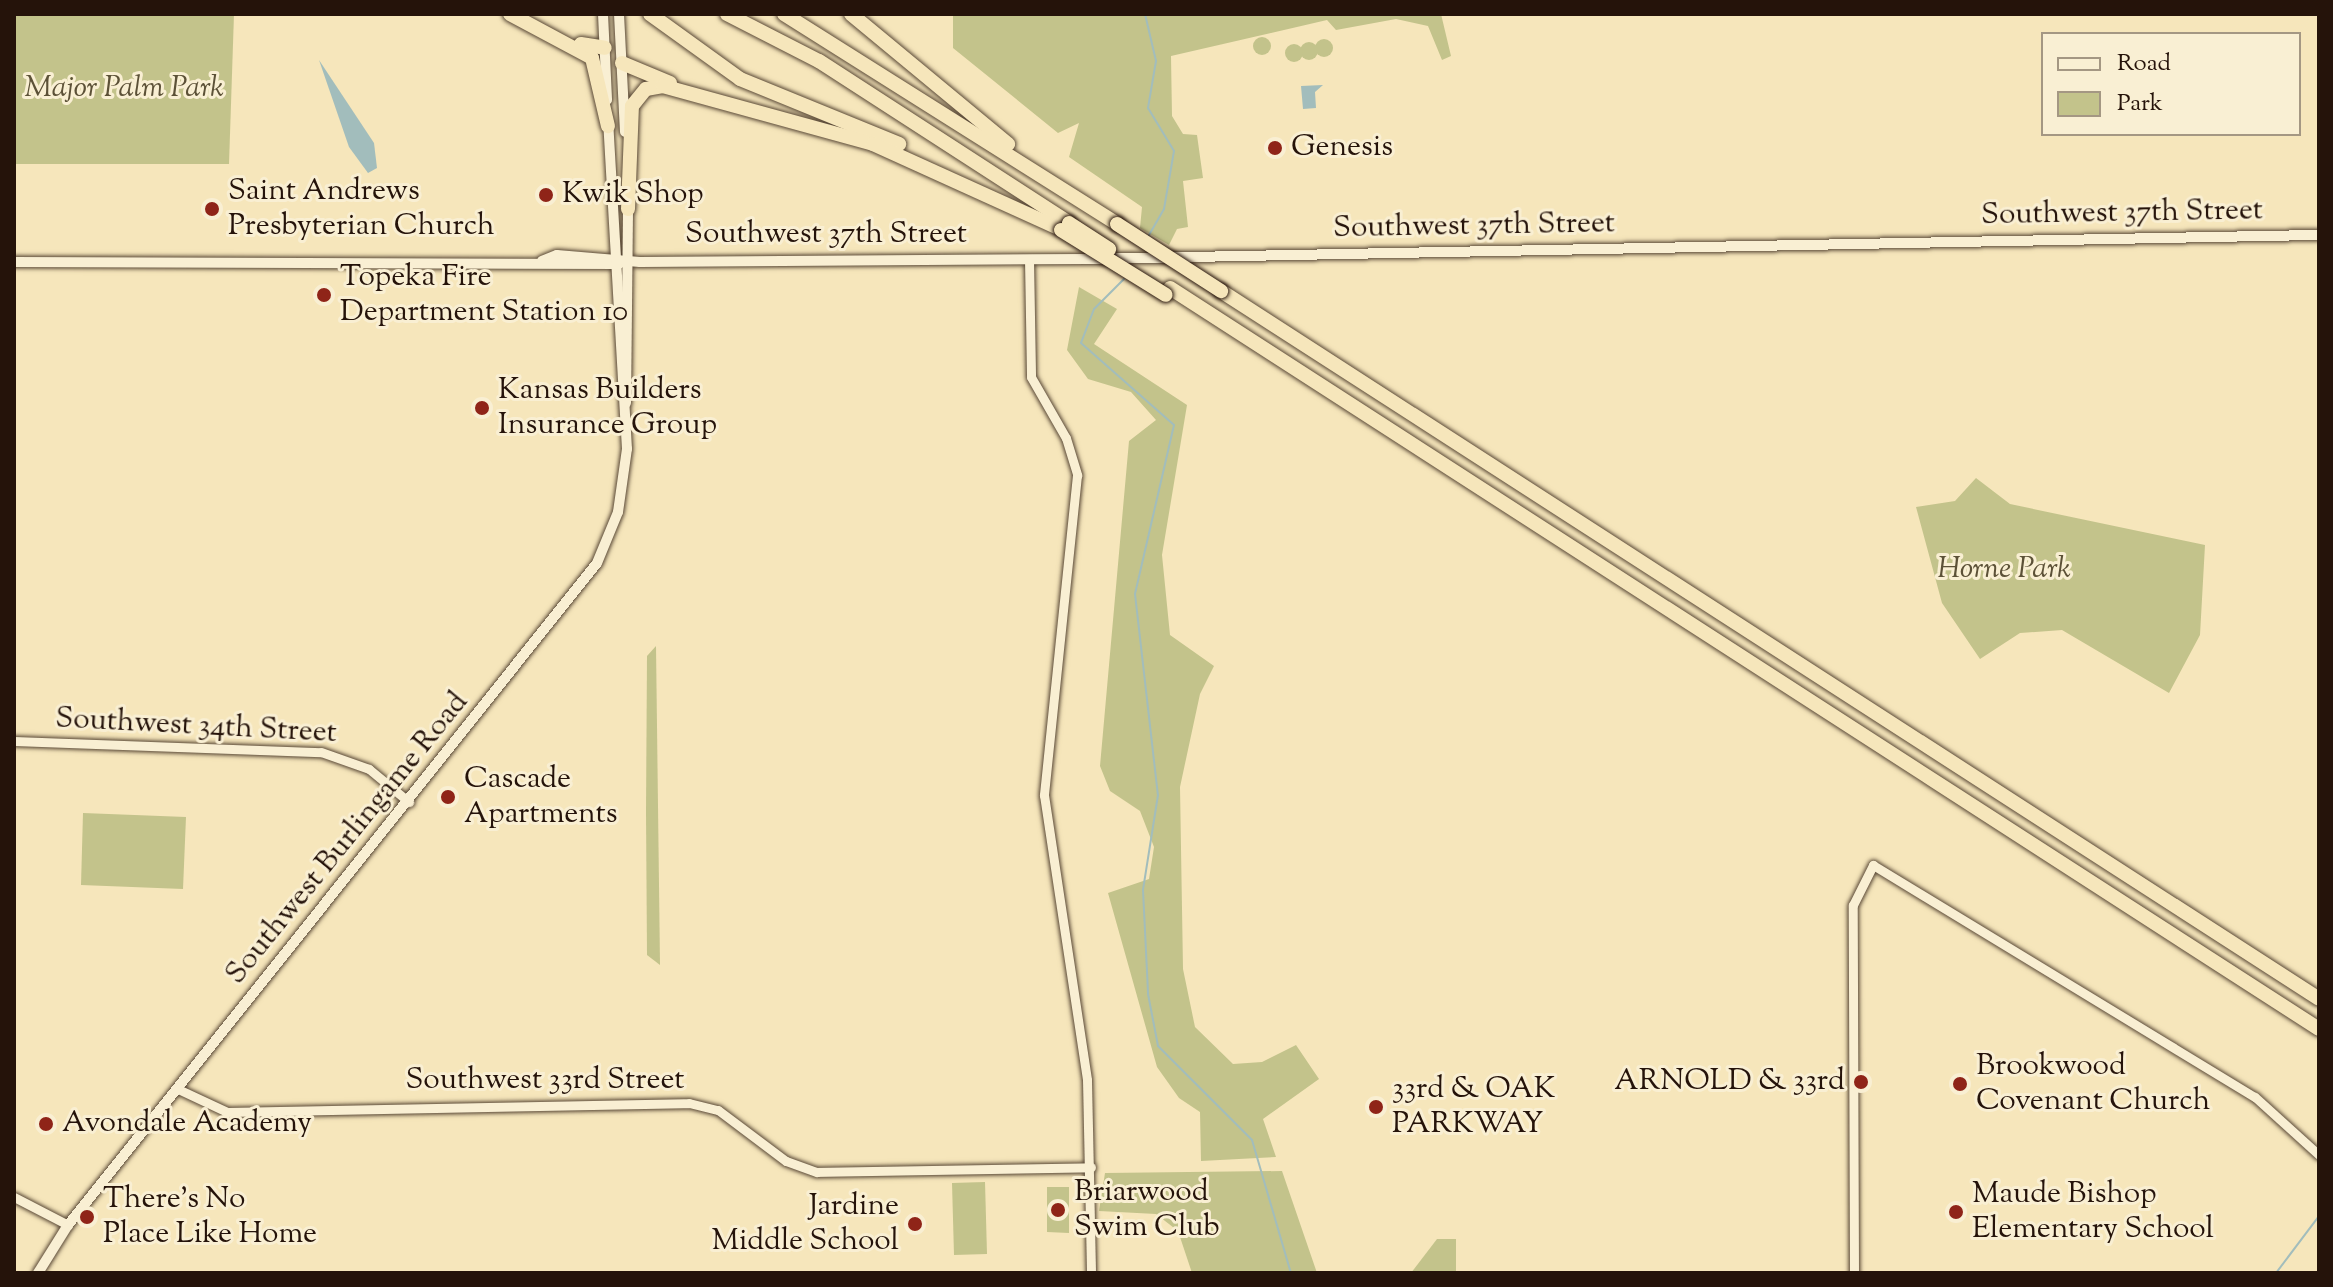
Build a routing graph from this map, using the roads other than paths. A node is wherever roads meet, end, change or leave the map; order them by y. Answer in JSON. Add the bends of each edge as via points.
{"nodes":[{"id":1,"x":510,"y":14,"type":"edge"},
{"id":2,"x":520,"y":14,"type":"edge"},
{"id":3,"x":603,"y":14,"type":"edge"},
{"id":4,"x":619,"y":14,"type":"edge"},
{"id":5,"x":650,"y":14,"type":"edge"},
{"id":6,"x":727,"y":14,"type":"edge"},
{"id":7,"x":784,"y":14,"type":"edge"},
{"id":8,"x":854,"y":14,"type":"edge"},
{"id":9,"x":620,"y":28,"type":"junction"},
{"id":10,"x":605,"y":48,"type":"junction"},
{"id":11,"x":622,"y":63,"type":"junction"},
{"id":12,"x":681,"y":89,"type":"junction"},
{"id":13,"x":608,"y":126,"type":"junction"},
{"id":14,"x":1032,"y":167,"type":"junction"},
{"id":15,"x":628,"y":209,"type":"junction"},
{"id":16,"x":1062,"y":226,"type":"junction"},
{"id":17,"x":2319,"y":235,"type":"edge"},
{"id":18,"x":1029,"y":259,"type":"junction"},
{"id":19,"x":615,"y":261,"type":"junction"},
{"id":20,"x":629,"y":261,"type":"junction"},
{"id":21,"x":14,"y":262,"type":"edge"},
{"id":22,"x":626,"y":405,"type":"junction"},
{"id":23,"x":14,"y":741,"type":"edge"},
{"id":24,"x":409,"y":802,"type":"junction"},
{"id":25,"x":2319,"y":999,"type":"edge"},
{"id":26,"x":2319,"y":1029,"type":"edge"},
{"id":27,"x":178,"y":1089,"type":"junction"},
{"id":28,"x":2319,"y":1155,"type":"edge"},
{"id":29,"x":1091,"y":1167,"type":"junction"},
{"id":30,"x":14,"y":1197,"type":"edge"},
{"id":31,"x":68,"y":1225,"type":"junction"},
{"id":32,"x":38,"y":1273,"type":"edge"},
{"id":33,"x":1091,"y":1273,"type":"edge"},
{"id":34,"x":1854,"y":1273,"type":"edge"}],
"edges":[{"from":1,"to":13,"type":"highway","via":[[592,58]]},
{"from":2,"to":10,"type":"highway"},
{"from":3,"to":10,"type":"main road","name":"Southwest Burlingame Road"},
{"from":4,"to":9,"type":"main road","name":"Southwest Burlingame Road"},
{"from":5,"to":16,"type":"highway","via":[[740,79],[934,159]]},
{"from":6,"to":16,"type":"highway","via":[[819,61]]},
{"from":7,"to":14,"type":"highway"},
{"from":8,"to":14,"type":"highway"},
{"from":9,"to":10,"type":"main road"},
{"from":9,"to":11,"type":"main road","name":"Southwest Burlingame Road"},
{"from":10,"to":11,"type":"main road"},
{"from":10,"to":13,"type":"main road","name":"Southwest Burlingame Road"},
{"from":11,"to":12,"type":"highway"},
{"from":11,"to":15,"type":"main road","name":"Southwest Burlingame Road"},
{"from":12,"to":15,"type":"highway","via":[[652,87],[634,101]]},
{"from":12,"to":16,"type":"highway","via":[[935,166]]},
{"from":13,"to":19,"type":"main road","name":"Southwest Burlingame Road"},
{"from":14,"to":25,"type":"highway","bridge":true},
{"from":15,"to":20,"type":"main road","name":"Southwest Burlingame Road"},
{"from":16,"to":26,"type":"highway","bridge":true,"via":[[1248,338]]},
{"from":17,"to":18,"type":"main road","name":"Southwest 37th Street"},
{"from":18,"to":20,"type":"main road","name":"Southwest 37th Street"},
{"from":18,"to":29,"type":"street","via":[[1031,377],[1066,438],[1077,475],[1044,795],[1084,1054]]},
{"from":19,"to":20,"type":"main road","name":"Southwest 37th Street"},
{"from":19,"to":21,"type":"main road","name":"Southwest 37th Street","via":[[557,255],[542,261]]},
{"from":19,"to":22,"type":"main road","name":"Southwest Burlingame Road"},
{"from":20,"to":22,"type":"main road","name":"Southwest Burlingame Road"},
{"from":22,"to":24,"type":"main road","name":"Southwest Burlingame Road","via":[[622,493],[597,563]]},
{"from":23,"to":24,"type":"street","name":"Southwest 34th Street","via":[[321,752],[369,769]]},
{"from":24,"to":27,"type":"main road","name":"Southwest Burlingame Road"},
{"from":27,"to":29,"type":"street","name":"Southwest 33rd Street","via":[[227,1112],[689,1103],[718,1110],[786,1161],[817,1172]]},
{"from":27,"to":31,"type":"main road","name":"Southwest Burlingame Road"},
{"from":28,"to":34,"type":"street","via":[[2255,1097],[1873,865],[1853,905]]},
{"from":29,"to":33,"type":"street"},
{"from":30,"to":31,"type":"street"},
{"from":31,"to":32,"type":"main road","name":"Southwest Burlingame Road"}]}
